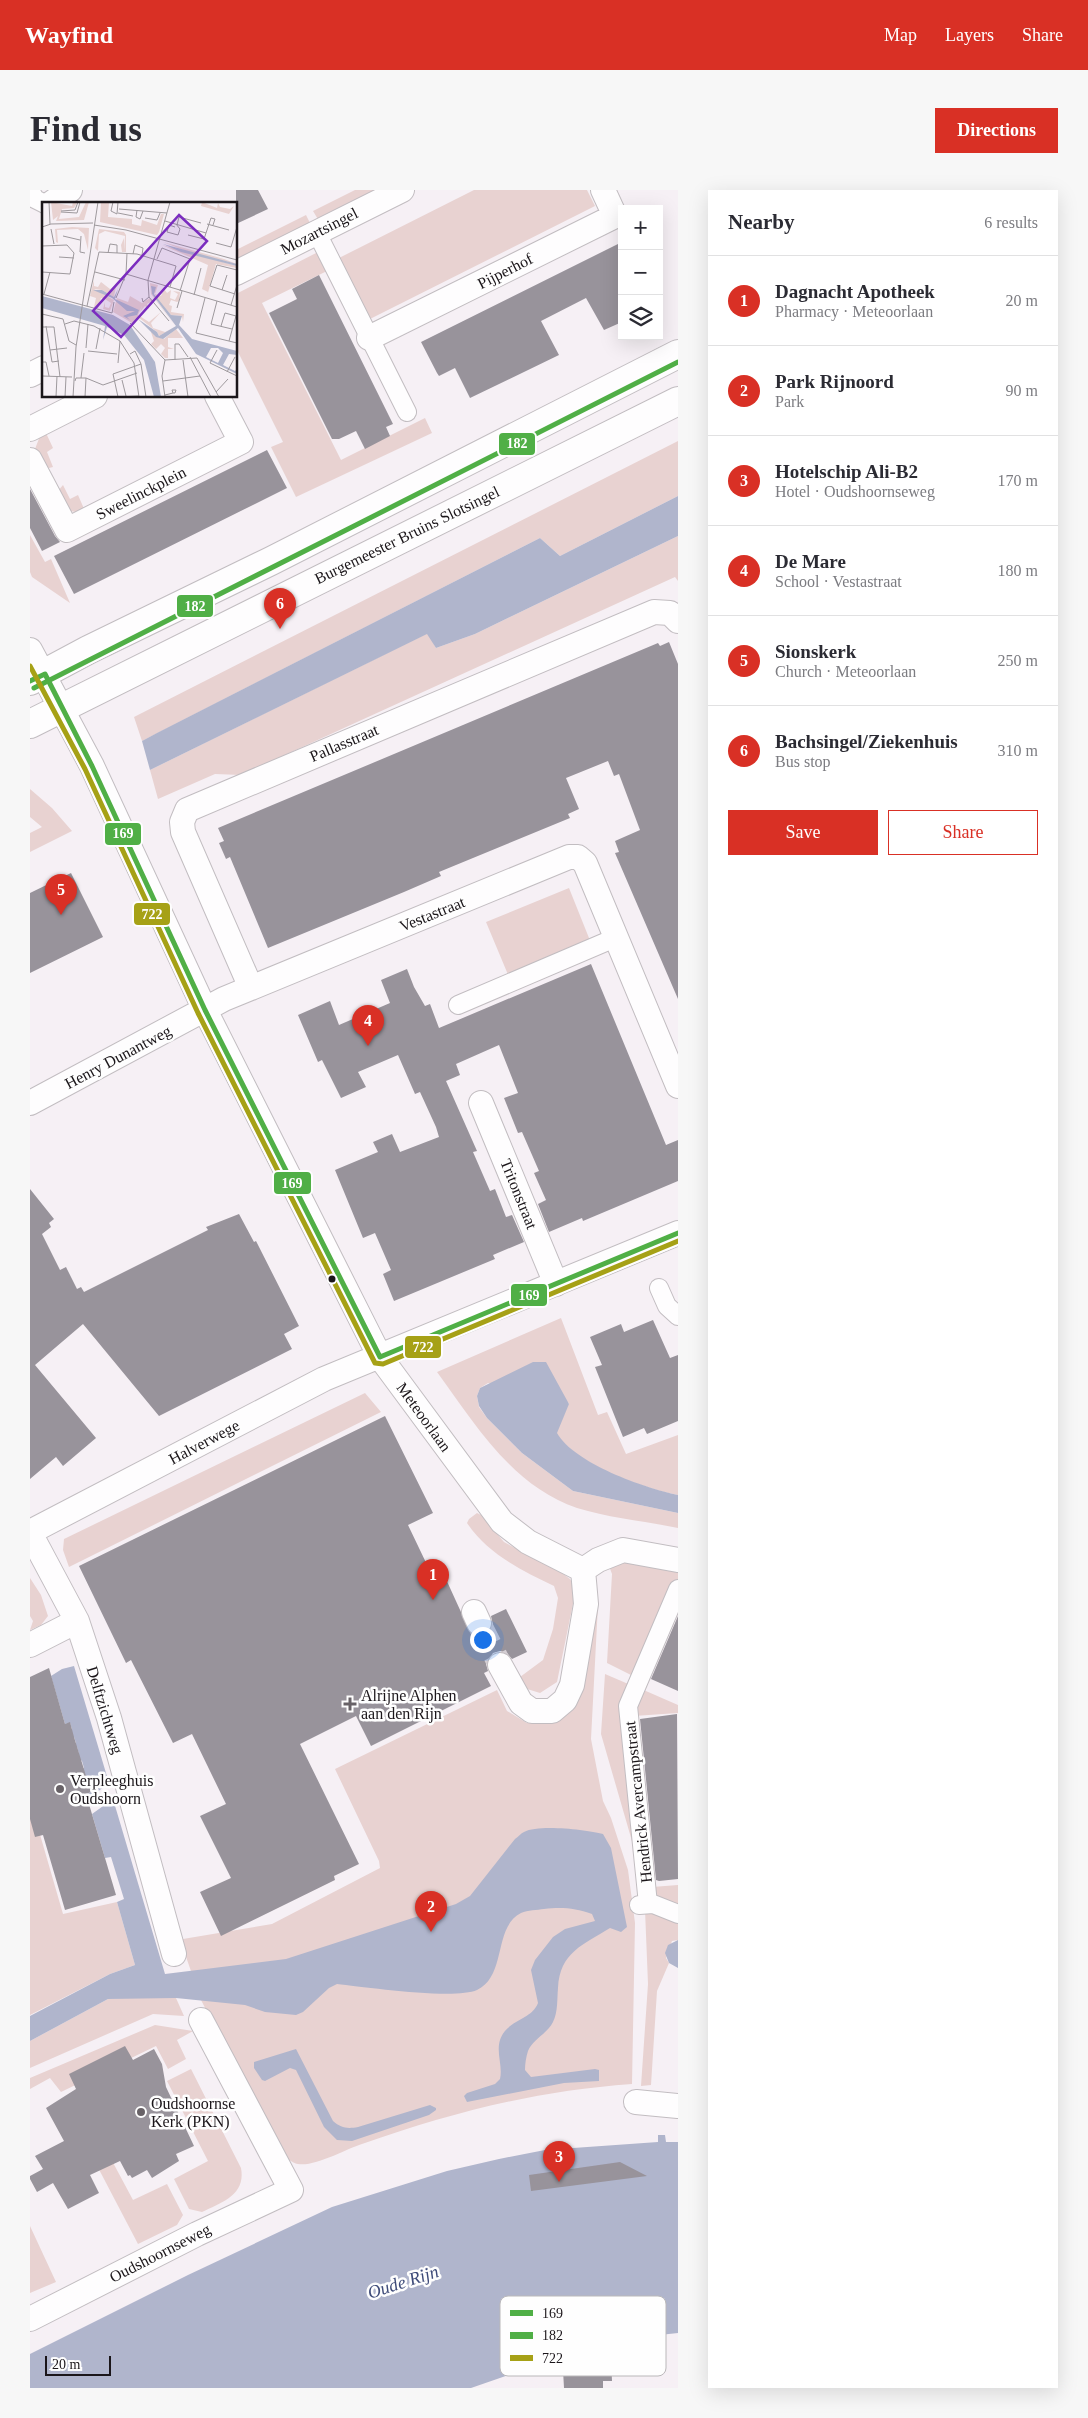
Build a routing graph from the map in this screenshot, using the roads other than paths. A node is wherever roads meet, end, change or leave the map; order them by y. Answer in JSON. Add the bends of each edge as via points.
{"nodes":[{"id":1,"x":30,"y":190,"type":"edge"},
{"id":2,"x":70,"y":190,"type":"edge"},
{"id":3,"x":402,"y":190,"type":"edge"},
{"id":4,"x":602,"y":190,"type":"edge"},
{"id":5,"x":42,"y":202,"type":"edge"},
{"id":6,"x":53,"y":202,"type":"edge"},
{"id":7,"x":317,"y":233,"type":"junction"},
{"id":8,"x":238,"y":272,"type":"edge"},
{"id":9,"x":369,"y":338,"type":"junction"},
{"id":10,"x":678,"y":354,"type":"edge"},
{"id":11,"x":42,"y":369,"type":"edge"},
{"id":12,"x":30,"y":375,"type":"edge"},
{"id":13,"x":91,"y":398,"type":"edge"},
{"id":14,"x":218,"y":398,"type":"edge"},
{"id":15,"x":678,"y":401,"type":"edge"},
{"id":16,"x":406,"y":412,"type":"dead end"},
{"id":17,"x":30,"y":429,"type":"edge"},
{"id":18,"x":30,"y":460,"type":"edge"},
{"id":19,"x":678,"y":621,"type":"edge"},
{"id":20,"x":30,"y":650,"type":"edge"},
{"id":21,"x":37,"y":678,"type":"edge"},
{"id":22,"x":61,"y":708,"type":"junction"},
{"id":23,"x":30,"y":724,"type":"edge"},
{"id":24,"x":616,"y":938,"type":"junction"},
{"id":25,"x":251,"y":988,"type":"junction"},
{"id":26,"x":458,"y":1005,"type":"dead end"},
{"id":27,"x":204,"y":1010,"type":"junction"},
{"id":28,"x":678,"y":1086,"type":"edge"},
{"id":29,"x":30,"y":1103,"type":"edge"},
{"id":30,"x":481,"y":1103,"type":"dead end"},
{"id":31,"x":678,"y":1233,"type":"edge"},
{"id":32,"x":556,"y":1284,"type":"junction"},
{"id":33,"x":659,"y":1288,"type":"dead end"},
{"id":34,"x":678,"y":1316,"type":"edge"},
{"id":35,"x":380,"y":1357,"type":"junction"},
{"id":36,"x":30,"y":1533,"type":"edge"},
{"id":37,"x":678,"y":1560,"type":"edge"},
{"id":38,"x":582,"y":1570,"type":"junction"},
{"id":39,"x":678,"y":1589,"type":"edge"},
{"id":40,"x":77,"y":1621,"type":"junction"},
{"id":41,"x":30,"y":1645,"type":"edge"},
{"id":42,"x":500,"y":1665,"type":"tunnel mouth"},
{"id":43,"x":678,"y":1914,"type":"edge"},
{"id":44,"x":174,"y":1954,"type":"dead end"},
{"id":45,"x":201,"y":2020,"type":"dead end"},
{"id":46,"x":636,"y":2102,"type":"dead end"},
{"id":47,"x":678,"y":2106,"type":"edge"},
{"id":48,"x":30,"y":2319,"type":"edge"}],
"edges":[{"from":1,"to":5,"type":"street","via":[[35,199]]},
{"from":2,"to":6,"type":"street"},
{"from":3,"to":7,"type":"street","name":"Mozartsingel"},
{"from":4,"to":9,"type":"street","name":"Pijperhof","via":[[615,216]]},
{"from":7,"to":8,"type":"street","name":"Mozartsingel"},
{"from":7,"to":9,"type":"street"},
{"from":9,"to":16,"type":"street"},
{"from":10,"to":21,"type":"main road"},
{"from":11,"to":12,"type":"street"},
{"from":13,"to":17,"type":"street"},
{"from":14,"to":18,"type":"street","name":"Sweelinckplein","via":[[241,442],[67,530]]},
{"from":15,"to":22,"type":"main road","name":"Burgemeester Bruins Slotsingel"},
{"from":19,"to":25,"type":"street","name":"Pallasstraat","via":[[670,613],[654,612],[187,810],[182,822],[183,832]]},
{"from":20,"to":21,"type":"street","name":"Meteoorlaan"},
{"from":21,"to":22,"type":"street","name":"Meteoorlaan"},
{"from":22,"to":23,"type":"main road","name":"Burgemeester Bruins Slotsingel"},
{"from":22,"to":27,"type":"street","name":"Meteoorlaan","via":[[92,766]]},
{"from":24,"to":25,"type":"street","name":"Vestastraat","via":[[585,863],[578,857],[569,857]]},
{"from":24,"to":26,"type":"street"},
{"from":24,"to":28,"type":"street","name":"Vestastraat"},
{"from":25,"to":27,"type":"street","name":"Vestastraat"},
{"from":27,"to":29,"type":"street","name":"Henry Dunantweg"},
{"from":27,"to":35,"type":"street","name":"Meteoorlaan"},
{"from":30,"to":32,"type":"street","name":"Tritonstraat"},
{"from":31,"to":32,"type":"street","name":"Halverwege"},
{"from":32,"to":35,"type":"street","name":"Halverwege"},
{"from":33,"to":34,"type":"street","via":[[667,1306]]},
{"from":35,"to":36,"type":"street","name":"Halverwege","via":[[360,1362],[324,1379]]},
{"from":35,"to":38,"type":"street","name":"Meteoorlaan","via":[[502,1522],[528,1542]]},
{"from":36,"to":40,"type":"street","name":"Delftzichtweg"},
{"from":37,"to":38,"type":"street","via":[[623,1550]]},
{"from":38,"to":42,"type":"street","via":[[586,1604],[572,1685],[565,1700],[552,1711],[532,1711],[521,1703]]},
{"from":39,"to":43,"type":"street","name":"Hendrick Avercampstraat","via":[[628,1706],[644,1905],[653,1904]]},
{"from":40,"to":41,"type":"street"},
{"from":40,"to":44,"type":"street","name":"Delftzichtweg","via":[[109,1718]]},
{"from":45,"to":48,"type":"street","name":"Oudshoornseweg","via":[[291,2190]]},
{"from":46,"to":47,"type":"street"}]}
